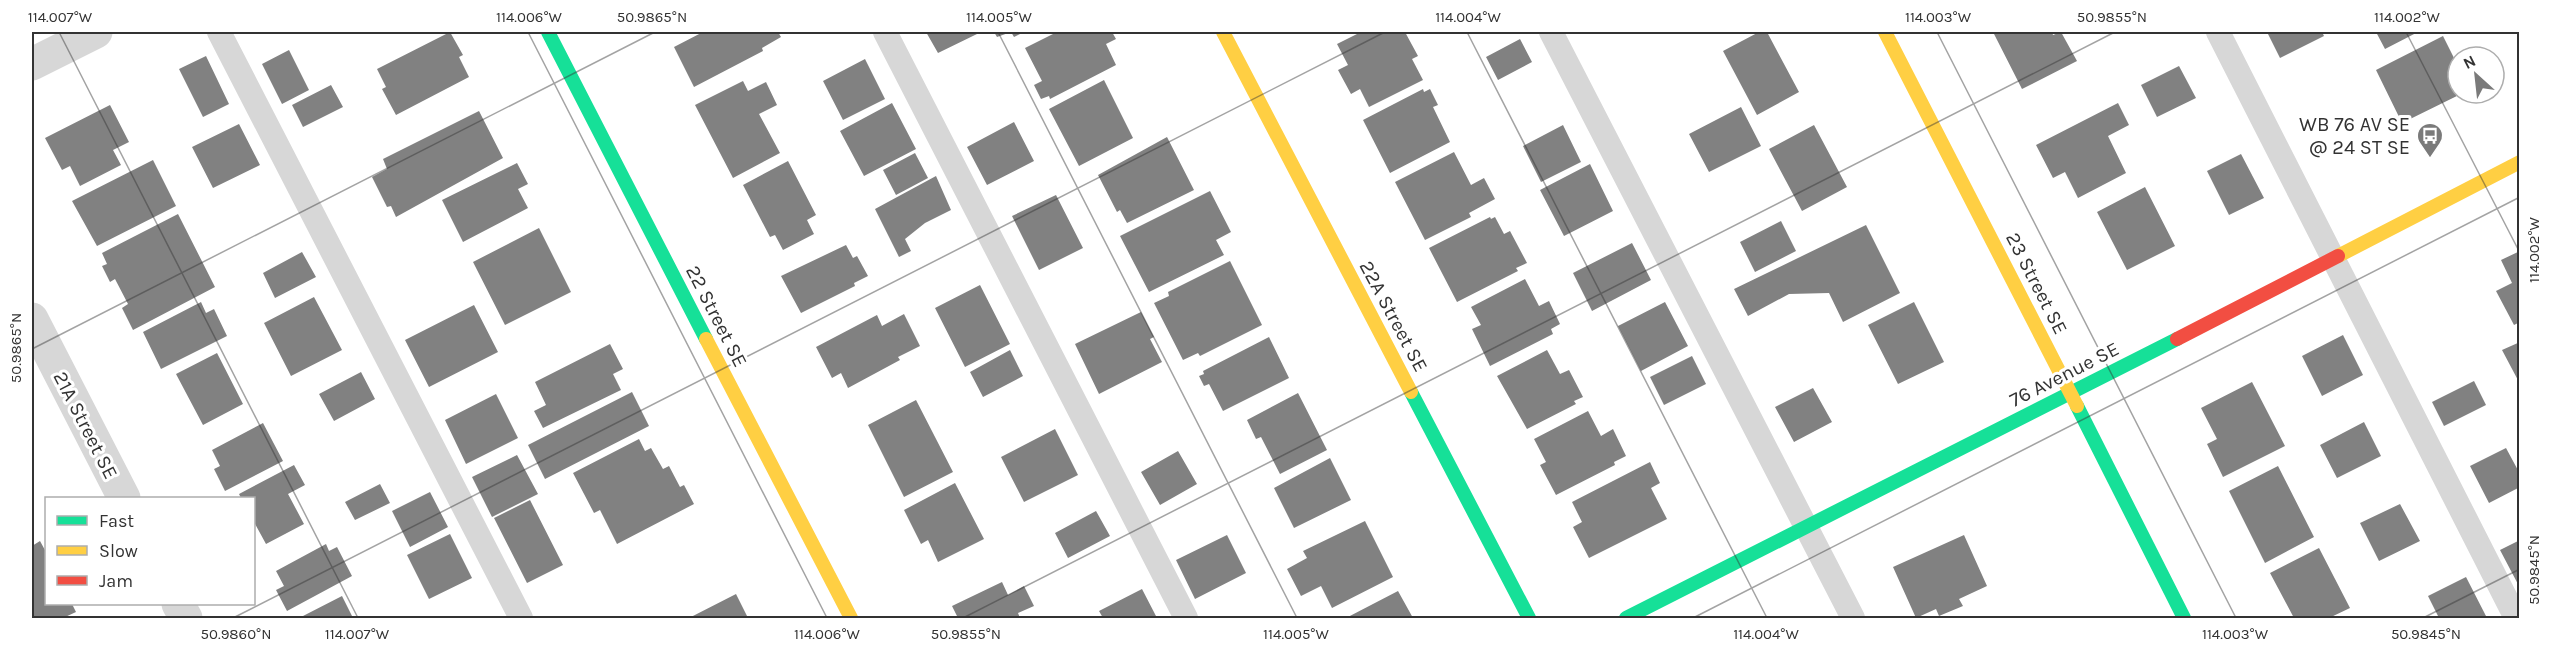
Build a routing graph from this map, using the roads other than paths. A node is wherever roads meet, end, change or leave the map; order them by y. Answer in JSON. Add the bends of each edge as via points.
{"nodes":[{"id":1,"x":96,"y":32,"type":"edge"},
{"id":2,"x":219,"y":32,"type":"edge"},
{"id":3,"x":548,"y":32,"type":"edge"},
{"id":4,"x":885,"y":32,"type":"edge"},
{"id":5,"x":1223,"y":32,"type":"edge"},
{"id":6,"x":1551,"y":32,"type":"edge"},
{"id":7,"x":1885,"y":32,"type":"edge"},
{"id":8,"x":2218,"y":32,"type":"edge"},
{"id":9,"x":32,"y":64,"type":"edge"},
{"id":10,"x":2520,"y":162,"type":"edge"},
{"id":11,"x":2332,"y":257,"type":"junction"},
{"id":12,"x":32,"y":319,"type":"edge"},
{"id":13,"x":2071,"y":393,"type":"junction"},
{"id":14,"x":123,"y":497,"type":"edge"},
{"id":15,"x":1806,"y":527,"type":"junction"},
{"id":16,"x":521,"y":618,"type":"edge"},
{"id":17,"x":851,"y":618,"type":"edge"},
{"id":18,"x":1186,"y":618,"type":"edge"},
{"id":19,"x":1529,"y":618,"type":"edge"},
{"id":20,"x":1626,"y":618,"type":"edge"},
{"id":21,"x":1853,"y":618,"type":"edge"},
{"id":22,"x":2184,"y":618,"type":"edge"},
{"id":23,"x":2516,"y":618,"type":"edge"}],
"edges":[{"from":1,"to":9,"type":"street"},
{"from":2,"to":16,"type":"lane"},
{"from":3,"to":17,"type":"street","name":"22 Street SE"},
{"from":4,"to":18,"type":"lane"},
{"from":5,"to":19,"type":"street","name":"22A Street SE"},
{"from":6,"to":15,"type":"lane"},
{"from":7,"to":13,"type":"street","name":"23 Street SE"},
{"from":8,"to":11,"type":"lane"},
{"from":10,"to":11,"type":"street","name":"76 Avenue SE"},
{"from":11,"to":13,"type":"street","name":"76 Avenue SE"},
{"from":11,"to":23,"type":"lane"},
{"from":12,"to":14,"type":"street","name":"21A Street SE"},
{"from":13,"to":15,"type":"street","name":"76 Avenue SE"},
{"from":13,"to":22,"type":"street","name":"23 Street SE"},
{"from":15,"to":20,"type":"street","name":"76 Avenue SE"},
{"from":15,"to":21,"type":"lane"}]}
